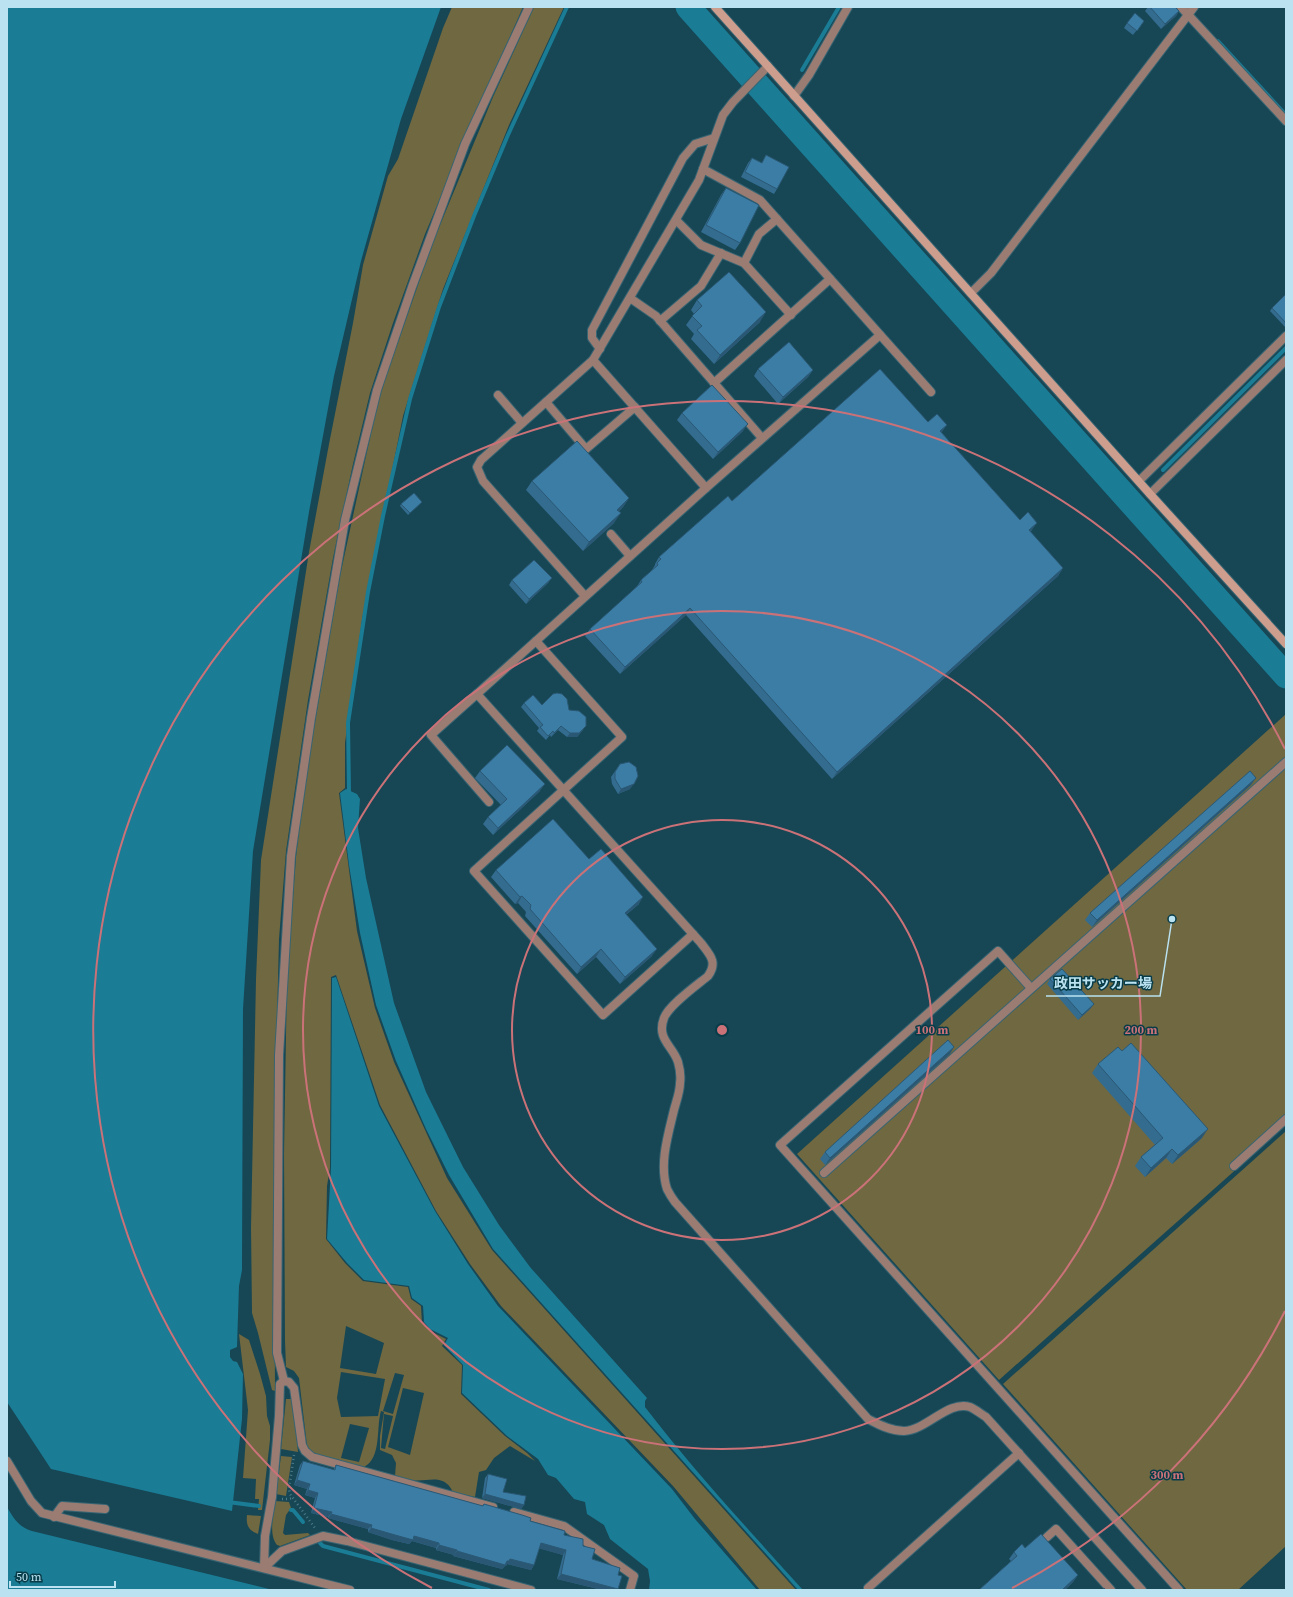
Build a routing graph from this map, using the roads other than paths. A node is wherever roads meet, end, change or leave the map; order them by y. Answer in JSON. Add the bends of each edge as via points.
{"nodes":[{"id":1,"x":529,"y":7,"type":"edge"},
{"id":2,"x":716,"y":7,"type":"edge"},
{"id":3,"x":848,"y":7,"type":"edge"},
{"id":4,"x":1181,"y":7,"type":"edge"},
{"id":5,"x":1191,"y":11,"type":"edge"},
{"id":6,"x":768,"y":66,"type":"junction"},
{"id":7,"x":794,"y":96,"type":"junction"},
{"id":8,"x":1286,"y":121,"type":"edge"},
{"id":9,"x":714,"y":138,"type":"junction"},
{"id":10,"x":703,"y":169,"type":"junction"},
{"id":11,"x":777,"y":219,"type":"junction"},
{"id":12,"x":676,"y":220,"type":"junction"},
{"id":13,"x":721,"y":253,"type":"junction"},
{"id":14,"x":744,"y":263,"type":"junction"},
{"id":15,"x":830,"y":279,"type":"junction"},
{"id":16,"x":972,"y":293,"type":"junction"},
{"id":17,"x":630,"y":298,"type":"junction"},
{"id":18,"x":791,"y":315,"type":"junction"},
{"id":19,"x":660,"y":321,"type":"junction"},
{"id":20,"x":880,"y":335,"type":"junction"},
{"id":21,"x":1286,"y":336,"type":"edge"},
{"id":22,"x":600,"y":349,"type":"junction"},
{"id":23,"x":594,"y":360,"type":"junction"},
{"id":24,"x":1286,"y":360,"type":"edge"},
{"id":25,"x":714,"y":383,"type":"junction"},
{"id":26,"x":931,"y":392,"type":"dead end"},
{"id":27,"x":498,"y":395,"type":"dead end"},
{"id":28,"x":546,"y":402,"type":"junction"},
{"id":29,"x":635,"y":407,"type":"junction"},
{"id":30,"x":522,"y":423,"type":"junction"},
{"id":31,"x":762,"y":438,"type":"junction"},
{"id":32,"x":1139,"y":481,"type":"junction"},
{"id":33,"x":706,"y":488,"type":"junction"},
{"id":34,"x":1150,"y":494,"type":"junction"},
{"id":35,"x":611,"y":534,"type":"edge"},
{"id":36,"x":630,"y":556,"type":"junction"},
{"id":37,"x":586,"y":596,"type":"junction"},
{"id":38,"x":536,"y":641,"type":"junction"},
{"id":39,"x":1286,"y":644,"type":"edge"},
{"id":40,"x":477,"y":694,"type":"junction"},
{"id":41,"x":1286,"y":762,"type":"edge"},
{"id":42,"x":563,"y":791,"type":"junction"},
{"id":43,"x":489,"y":802,"type":"dead end"},
{"id":44,"x":693,"y":934,"type":"junction"},
{"id":45,"x":1031,"y":988,"type":"junction"},
{"id":46,"x":1286,"y":1119,"type":"edge"},
{"id":47,"x":1234,"y":1166,"type":"dead end"},
{"id":48,"x":824,"y":1173,"type":"dead end"},
{"id":49,"x":284,"y":1381,"type":"junction"},
{"id":50,"x":1019,"y":1453,"type":"junction"},
{"id":51,"x":7,"y":1461,"type":"edge"},
{"id":52,"x":105,"y":1509,"type":"dead end"},
{"id":53,"x":54,"y":1517,"type":"junction"},
{"id":54,"x":1047,"y":1537,"type":"dead end"},
{"id":55,"x":264,"y":1568,"type":"junction"},
{"id":56,"x":350,"y":1590,"type":"edge"},
{"id":57,"x":531,"y":1590,"type":"edge"},
{"id":58,"x":630,"y":1590,"type":"edge"},
{"id":59,"x":869,"y":1590,"type":"edge"},
{"id":60,"x":1111,"y":1590,"type":"edge"},
{"id":61,"x":1142,"y":1590,"type":"edge"},
{"id":62,"x":1179,"y":1590,"type":"edge"}],
"edges":[{"from":1,"to":49,"type":"street","via":[[465,144],[412,287],[377,390],[344,527],[311,718],[291,856],[279,1055],[277,1353]]},
{"from":2,"to":6,"type":"street"},
{"from":3,"to":7,"type":"street"},
{"from":4,"to":5,"type":"street"},
{"from":5,"to":8,"type":"street"},
{"from":5,"to":16,"type":"street","via":[[991,273]]},
{"from":6,"to":7,"type":"street"},
{"from":6,"to":9,"type":"street","via":[[723,115]]},
{"from":7,"to":16,"type":"street"},
{"from":9,"to":10,"type":"street"},
{"from":9,"to":22,"type":"street","via":[[695,144],[683,158],[592,330],[592,338]]},
{"from":10,"to":11,"type":"street","via":[[760,200]]},
{"from":10,"to":12,"type":"street"},
{"from":11,"to":14,"type":"street","via":[[759,234]]},
{"from":11,"to":15,"type":"street"},
{"from":12,"to":13,"type":"street","via":[[701,245]]},
{"from":12,"to":17,"type":"street"},
{"from":13,"to":14,"type":"street"},
{"from":13,"to":19,"type":"street","via":[[701,286]]},
{"from":14,"to":18,"type":"street"},
{"from":15,"to":18,"type":"street"},
{"from":15,"to":20,"type":"street"},
{"from":16,"to":32,"type":"street"},
{"from":17,"to":19,"type":"street"},
{"from":17,"to":22,"type":"street"},
{"from":18,"to":25,"type":"street"},
{"from":19,"to":25,"type":"street"},
{"from":20,"to":26,"type":"street"},
{"from":20,"to":31,"type":"street"},
{"from":21,"to":32,"type":"street"},
{"from":22,"to":23,"type":"street"},
{"from":23,"to":28,"type":"street"},
{"from":23,"to":29,"type":"street"},
{"from":24,"to":34,"type":"street"},
{"from":25,"to":31,"type":"street"},
{"from":27,"to":30,"type":"street"},
{"from":28,"to":29,"type":"street","via":[[586,449]]},
{"from":28,"to":30,"type":"street"},
{"from":29,"to":33,"type":"street"},
{"from":30,"to":37,"type":"street","via":[[481,460],[477,467],[479,474]]},
{"from":31,"to":33,"type":"street"},
{"from":32,"to":34,"type":"street"},
{"from":33,"to":36,"type":"street"},
{"from":34,"to":39,"type":"street"},
{"from":35,"to":36,"type":"street"},
{"from":36,"to":37,"type":"street"},
{"from":37,"to":38,"type":"street"},
{"from":38,"to":40,"type":"street"},
{"from":38,"to":42,"type":"street","via":[[622,737]]},
{"from":40,"to":42,"type":"street"},
{"from":40,"to":43,"type":"street","via":[[431,735]]},
{"from":41,"to":45,"type":"street"},
{"from":42,"to":44,"type":"street"},
{"from":42,"to":44,"type":"street","via":[[474,871],[603,1015]]},
{"from":44,"to":50,"type":"street","via":[[712,958],[713,969],[671,1008],[664,1017],[662,1029],[665,1041],[678,1061],[680,1072],[680,1086],[664,1160],[664,1175],[674,1202],[868,1419],[884,1427],[904,1431],[919,1427],[953,1407],[969,1407],[986,1417]]},
{"from":45,"to":48,"type":"street"},
{"from":45,"to":62,"type":"street","via":[[998,951],[780,1145]]},
{"from":46,"to":47,"type":"street"},
{"from":49,"to":55,"type":"street","via":[[280,1384]]},
{"from":49,"to":58,"type":"street","via":[[289,1382],[294,1388],[302,1445],[312,1457],[564,1526],[634,1576]]},
{"from":50,"to":59,"type":"street","via":[[868,1588]]},
{"from":50,"to":61,"type":"street"},
{"from":51,"to":53,"type":"street","via":[[36,1508]]},
{"from":52,"to":53,"type":"street","via":[[62,1506]]},
{"from":53,"to":55,"type":"street"},
{"from":54,"to":60,"type":"street","via":[[1056,1529]]},
{"from":55,"to":56,"type":"street"},
{"from":55,"to":57,"type":"street","via":[[282,1551],[324,1536]]}]}
